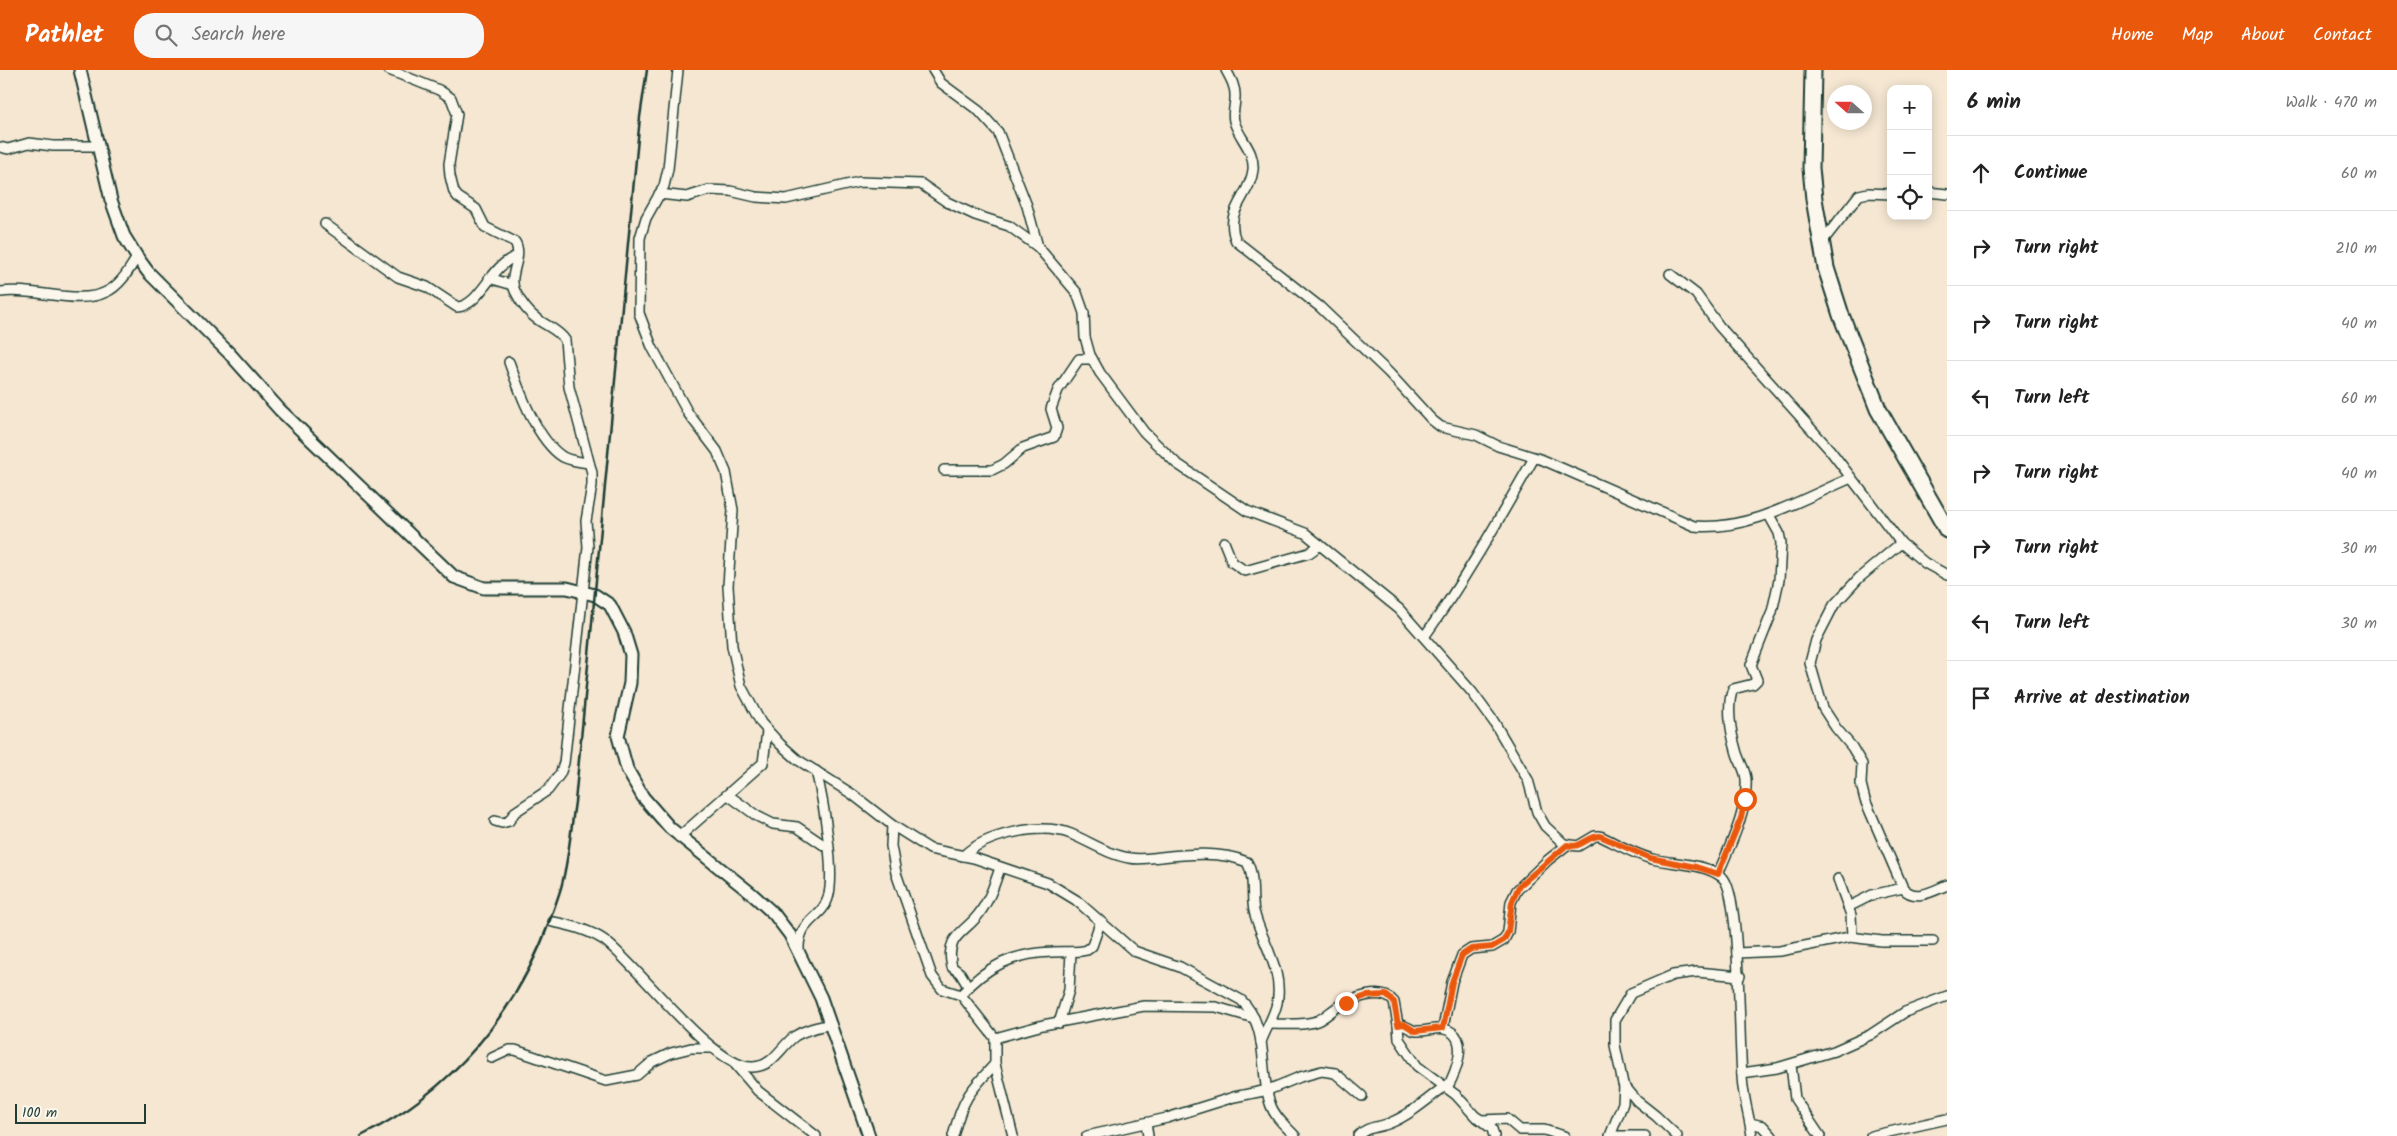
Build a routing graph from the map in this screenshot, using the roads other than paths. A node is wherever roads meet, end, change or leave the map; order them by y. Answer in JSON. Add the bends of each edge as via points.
{"nodes":[{"id":1,"x":80,"y":70,"type":"edge"},
{"id":2,"x":389,"y":70,"type":"edge"},
{"id":3,"x":678,"y":70,"type":"edge"},
{"id":4,"x":933,"y":70,"type":"edge"},
{"id":5,"x":1226,"y":70,"type":"edge"},
{"id":6,"x":1813,"y":70,"type":"edge"},
{"id":7,"x":98,"y":146,"type":"junction"},
{"id":8,"x":0,"y":147,"type":"edge"},
{"id":9,"x":1932,"y":192,"type":"edge"},
{"id":10,"x":659,"y":194,"type":"junction"},
{"id":11,"x":1887,"y":194,"type":"edge"},
{"id":12,"x":1947,"y":194,"type":"edge"},
{"id":13,"x":325,"y":224,"type":"dead end"},
{"id":14,"x":1822,"y":242,"type":"junction"},
{"id":15,"x":1038,"y":247,"type":"junction"},
{"id":16,"x":517,"y":256,"type":"junction"},
{"id":17,"x":137,"y":258,"type":"junction"},
{"id":18,"x":1670,"y":274,"type":"dead end"},
{"id":19,"x":489,"y":278,"type":"junction"},
{"id":20,"x":513,"y":285,"type":"junction"},
{"id":21,"x":1,"y":292,"type":"dead end"},
{"id":22,"x":1092,"y":359,"type":"junction"},
{"id":23,"x":509,"y":362,"type":"dead end"},
{"id":24,"x":1534,"y":458,"type":"junction"},
{"id":25,"x":589,"y":463,"type":"junction"},
{"id":26,"x":944,"y":470,"type":"dead end"},
{"id":27,"x":1851,"y":478,"type":"junction"},
{"id":28,"x":1769,"y":515,"type":"junction"},
{"id":29,"x":1947,"y":530,"type":"edge"},
{"id":30,"x":1224,"y":542,"type":"dead end"},
{"id":31,"x":1901,"y":543,"type":"junction"},
{"id":32,"x":1320,"y":545,"type":"junction"},
{"id":33,"x":1947,"y":575,"type":"edge"},
{"id":34,"x":583,"y":591,"type":"junction"},
{"id":35,"x":1424,"y":637,"type":"junction"},
{"id":36,"x":767,"y":731,"type":"junction"},
{"id":37,"x":816,"y":771,"type":"junction"},
{"id":38,"x":728,"y":795,"type":"junction"},
{"id":39,"x":495,"y":821,"type":"dead end"},
{"id":40,"x":892,"y":825,"type":"junction"},
{"id":41,"x":679,"y":837,"type":"junction"},
{"id":42,"x":1567,"y":845,"type":"junction"},
{"id":43,"x":828,"y":848,"type":"junction"},
{"id":44,"x":963,"y":856,"type":"junction"},
{"id":45,"x":1000,"y":868,"type":"junction"},
{"id":46,"x":1718,"y":874,"type":"junction"},
{"id":47,"x":1838,"y":879,"type":"dead end"},
{"id":48,"x":1947,"y":885,"type":"edge"},
{"id":49,"x":1903,"y":888,"type":"junction"},
{"id":50,"x":1848,"y":907,"type":"junction"},
{"id":51,"x":553,"y":922,"type":"dead end"},
{"id":52,"x":1100,"y":923,"type":"junction"},
{"id":53,"x":1852,"y":937,"type":"junction"},
{"id":54,"x":1933,"y":941,"type":"dead end"},
{"id":55,"x":799,"y":950,"type":"junction"},
{"id":56,"x":1071,"y":952,"type":"junction"},
{"id":57,"x":1737,"y":953,"type":"junction"},
{"id":58,"x":1740,"y":976,"type":"junction"},
{"id":59,"x":968,"y":986,"type":"junction"},
{"id":60,"x":961,"y":995,"type":"junction"},
{"id":61,"x":1947,"y":996,"type":"edge"},
{"id":62,"x":1254,"y":1018,"type":"junction"},
{"id":63,"x":1059,"y":1022,"type":"junction"},
{"id":64,"x":831,"y":1024,"type":"junction"},
{"id":65,"x":1270,"y":1024,"type":"junction"},
{"id":66,"x":1398,"y":1025,"type":"junction"},
{"id":67,"x":1443,"y":1028,"type":"junction"},
{"id":68,"x":995,"y":1038,"type":"junction"},
{"id":69,"x":1261,"y":1042,"type":"junction"},
{"id":70,"x":712,"y":1048,"type":"junction"},
{"id":71,"x":492,"y":1058,"type":"dead end"},
{"id":72,"x":734,"y":1064,"type":"junction"},
{"id":73,"x":995,"y":1064,"type":"junction"},
{"id":74,"x":1791,"y":1065,"type":"junction"},
{"id":75,"x":1742,"y":1073,"type":"junction"},
{"id":76,"x":1623,"y":1084,"type":"junction"},
{"id":77,"x":1446,"y":1087,"type":"junction"},
{"id":78,"x":1268,"y":1090,"type":"junction"},
{"id":79,"x":1362,"y":1096,"type":"dead end"},
{"id":80,"x":1947,"y":1118,"type":"edge"},
{"id":81,"x":1481,"y":1120,"type":"junction"},
{"id":82,"x":1146,"y":1123,"type":"junction"},
{"id":83,"x":1750,"y":1123,"type":"junction"},
{"id":84,"x":816,"y":1136,"type":"edge"},
{"id":85,"x":869,"y":1136,"type":"edge"},
{"id":86,"x":953,"y":1136,"type":"edge"},
{"id":87,"x":1013,"y":1136,"type":"edge"},
{"id":88,"x":1087,"y":1136,"type":"edge"},
{"id":89,"x":1148,"y":1136,"type":"edge"},
{"id":90,"x":1295,"y":1136,"type":"edge"},
{"id":91,"x":1358,"y":1136,"type":"edge"},
{"id":92,"x":1494,"y":1136,"type":"edge"},
{"id":93,"x":1564,"y":1136,"type":"edge"},
{"id":94,"x":1611,"y":1136,"type":"edge"},
{"id":95,"x":1645,"y":1136,"type":"edge"},
{"id":96,"x":1677,"y":1136,"type":"edge"},
{"id":97,"x":1752,"y":1136,"type":"edge"},
{"id":98,"x":1772,"y":1136,"type":"edge"},
{"id":99,"x":1820,"y":1136,"type":"edge"},
{"id":100,"x":1871,"y":1136,"type":"edge"}],
"edges":[{"from":1,"to":7,"type":"street"},
{"from":2,"to":16,"type":"street","via":[[451,98],[457,114],[449,164],[454,192],[476,209],[485,227],[515,242],[519,251]]},
{"from":3,"to":10,"type":"street","via":[[668,169]]},
{"from":4,"to":15,"type":"street","via":[[941,83],[984,115],[998,132],[1027,206]]},
{"from":5,"to":24,"type":"street","via":[[1234,88],[1234,120],[1252,153],[1253,162],[1253,172],[1237,203],[1233,221],[1236,242],[1320,307],[1389,373],[1432,420],[1445,428],[1476,435]]},
{"from":6,"to":14,"type":"highway","via":[[1811,168]]},
{"from":7,"to":8,"type":"street","via":[[29,143],[8,149]]},
{"from":7,"to":17,"type":"street","via":[[113,206],[124,236]]},
{"from":9,"to":12,"type":"street"},
{"from":10,"to":15,"type":"street","via":[[687,197],[709,190],[786,199],[859,182],[921,184],[975,215],[1000,221]]},
{"from":10,"to":36,"type":"street","via":[[640,238],[640,312],[652,347],[688,413],[717,451],[726,472],[733,510],[728,586],[732,646],[741,686]]},
{"from":11,"to":14,"type":"street","via":[[1859,196]]},
{"from":13,"to":19,"type":"street","via":[[398,277],[427,287],[457,307],[469,303]]},
{"from":14,"to":29,"type":"highway","via":[[1826,268],[1841,315],[1878,410]]},
{"from":15,"to":22,"type":"street","via":[[1077,292]]},
{"from":16,"to":19,"type":"street","via":[[505,261]]},
{"from":16,"to":20,"type":"street"},
{"from":17,"to":21,"type":"street","via":[[118,283],[95,296],[57,296],[24,290]]},
{"from":17,"to":34,"type":"street","via":[[280,410],[445,570],[466,583],[484,588],[557,587]]},
{"from":18,"to":27,"type":"street","via":[[1696,294],[1719,326],[1830,450]]},
{"from":19,"to":20,"type":"street"},
{"from":20,"to":25,"type":"street","via":[[529,312],[564,340],[569,387]]},
{"from":22,"to":26,"type":"street","via":[[1078,359],[1058,390],[1051,409],[1057,428],[1054,437],[1023,448],[992,470]]},
{"from":22,"to":32,"type":"street","via":[[1164,454],[1247,510],[1298,529]]},
{"from":23,"to":25,"type":"street","via":[[527,406],[552,448],[563,457]]},
{"from":24,"to":28,"type":"street","via":[[1694,526],[1710,527]]},
{"from":24,"to":35,"type":"street","via":[[1484,546]]},
{"from":25,"to":34,"type":"street","via":[[592,486],[586,512],[588,547]]},
{"from":27,"to":28,"type":"street"},
{"from":27,"to":31,"type":"street"},
{"from":28,"to":46,"type":"street","via":[[1781,543],[1779,580],[1772,612],[1751,665],[1758,680],[1733,689],[1730,699],[1733,736],[1736,752],[1743,764],[1746,794],[1741,818]]},
{"from":30,"to":32,"type":"street","via":[[1232,562],[1245,571],[1309,553]]},
{"from":31,"to":33,"type":"street","via":[[1925,563]]},
{"from":31,"to":49,"type":"street","via":[[1859,578],[1834,605],[1816,640],[1810,663],[1823,708],[1862,764],[1860,784],[1865,800]]},
{"from":32,"to":35,"type":"street","via":[[1388,599]]},
{"from":34,"to":39,"type":"street","via":[[563,768],[548,790],[515,812],[510,821]]},
{"from":34,"to":41,"type":"street","via":[[610,605],[624,632],[630,655],[631,669],[618,736],[627,769],[643,797]]},
{"from":35,"to":42,"type":"street","via":[[1494,722],[1528,780],[1540,818],[1555,837]]},
{"from":36,"to":37,"type":"street","via":[[798,760]]},
{"from":36,"to":38,"type":"street","via":[[763,763]]},
{"from":37,"to":40,"type":"street"},
{"from":37,"to":43,"type":"street"},
{"from":38,"to":41,"type":"street"},
{"from":38,"to":43,"type":"street","via":[[756,816],[773,824],[797,827]]},
{"from":40,"to":44,"type":"street","via":[[930,849]]},
{"from":40,"to":60,"type":"street","via":[[893,859],[926,962],[938,987]]},
{"from":41,"to":55,"type":"street","via":[[774,914]]},
{"from":42,"to":46,"type":"street","via":[[1578,846],[1600,836],[1650,858]]},
{"from":42,"to":67,"type":"street","via":[[1519,886],[1504,940],[1492,947],[1471,949],[1462,955],[1452,982]]},
{"from":43,"to":55,"type":"street","via":[[832,885],[828,900],[800,934]]},
{"from":44,"to":45,"type":"street"},
{"from":44,"to":65,"type":"street","via":[[982,841],[1008,833],[1058,831],[1131,858],[1205,855],[1247,862],[1257,923],[1278,983],[1277,1002]]},
{"from":45,"to":52,"type":"street","via":[[1048,883],[1076,900]]},
{"from":45,"to":59,"type":"street","via":[[982,910],[956,936],[951,947],[952,967]]},
{"from":46,"to":57,"type":"street","via":[[1726,880],[1730,890]]},
{"from":47,"to":50,"type":"street"},
{"from":48,"to":49,"type":"street","via":[[1919,895],[1910,894]]},
{"from":49,"to":50,"type":"street","via":[[1872,895]]},
{"from":50,"to":53,"type":"street"},
{"from":51,"to":70,"type":"street","via":[[603,939]]},
{"from":52,"to":56,"type":"street","via":[[1092,946]]},
{"from":52,"to":62,"type":"street","via":[[1134,951],[1171,963],[1228,992],[1248,1007]]},
{"from":53,"to":54,"type":"street","via":[[1882,941]]},
{"from":53,"to":57,"type":"street","via":[[1780,951]]},
{"from":55,"to":64,"type":"street"},
{"from":56,"to":59,"type":"street","via":[[1043,952],[1011,958]]},
{"from":56,"to":63,"type":"street","via":[[1069,990]]},
{"from":57,"to":58,"type":"street"},
{"from":58,"to":75,"type":"street"},
{"from":58,"to":76,"type":"street","via":[[1685,973],[1631,993],[1618,1011],[1614,1028]]},
{"from":59,"to":60,"type":"street"},
{"from":60,"to":68,"type":"street"},
{"from":61,"to":74,"type":"street","via":[[1904,1012],[1834,1052]]},
{"from":62,"to":63,"type":"street","via":[[1216,1007],[1154,1006]]},
{"from":62,"to":69,"type":"street"},
{"from":63,"to":68,"type":"street"},
{"from":64,"to":72,"type":"street","via":[[796,1036],[768,1062],[756,1066]]},
{"from":64,"to":85,"type":"street"},
{"from":65,"to":66,"type":"street","via":[[1316,1021],[1340,1006],[1377,994],[1394,1002]]},
{"from":65,"to":69,"type":"street"},
{"from":66,"to":67,"type":"street","via":[[1404,1024],[1415,1031]]},
{"from":66,"to":77,"type":"street","via":[[1399,1039],[1413,1061],[1424,1073]]},
{"from":67,"to":77,"type":"street","via":[[1455,1037],[1459,1053],[1456,1072]]},
{"from":68,"to":73,"type":"street"},
{"from":69,"to":78,"type":"street"},
{"from":70,"to":71,"type":"street","via":[[691,1048],[672,1053],[652,1062],[637,1075],[606,1081],[515,1050]]},
{"from":70,"to":72,"type":"street"},
{"from":72,"to":84,"type":"street","via":[[758,1091]]},
{"from":73,"to":86,"type":"street","via":[[969,1092]]},
{"from":73,"to":87,"type":"street"},
{"from":74,"to":75,"type":"street"},
{"from":74,"to":99,"type":"street","via":[[1796,1099]]},
{"from":75,"to":83,"type":"street"},
{"from":76,"to":94,"type":"street","via":[[1623,1103]]},
{"from":76,"to":96,"type":"street","via":[[1637,1101]]},
{"from":77,"to":81,"type":"street"},
{"from":77,"to":91,"type":"street","via":[[1391,1123],[1366,1129]]},
{"from":78,"to":79,"type":"street","via":[[1326,1071],[1335,1073]]},
{"from":78,"to":82,"type":"street"},
{"from":78,"to":90,"type":"street","via":[[1275,1114]]},
{"from":80,"to":100,"type":"street"},
{"from":81,"to":92,"type":"street","via":[[1492,1129]]},
{"from":81,"to":93,"type":"street","via":[[1507,1119],[1520,1130],[1544,1130]]},
{"from":82,"to":88,"type":"street"},
{"from":82,"to":89,"type":"street"},
{"from":83,"to":97,"type":"street"},
{"from":83,"to":98,"type":"street","via":[[1763,1126]]},
{"from":94,"to":95,"type":"street"}]}
